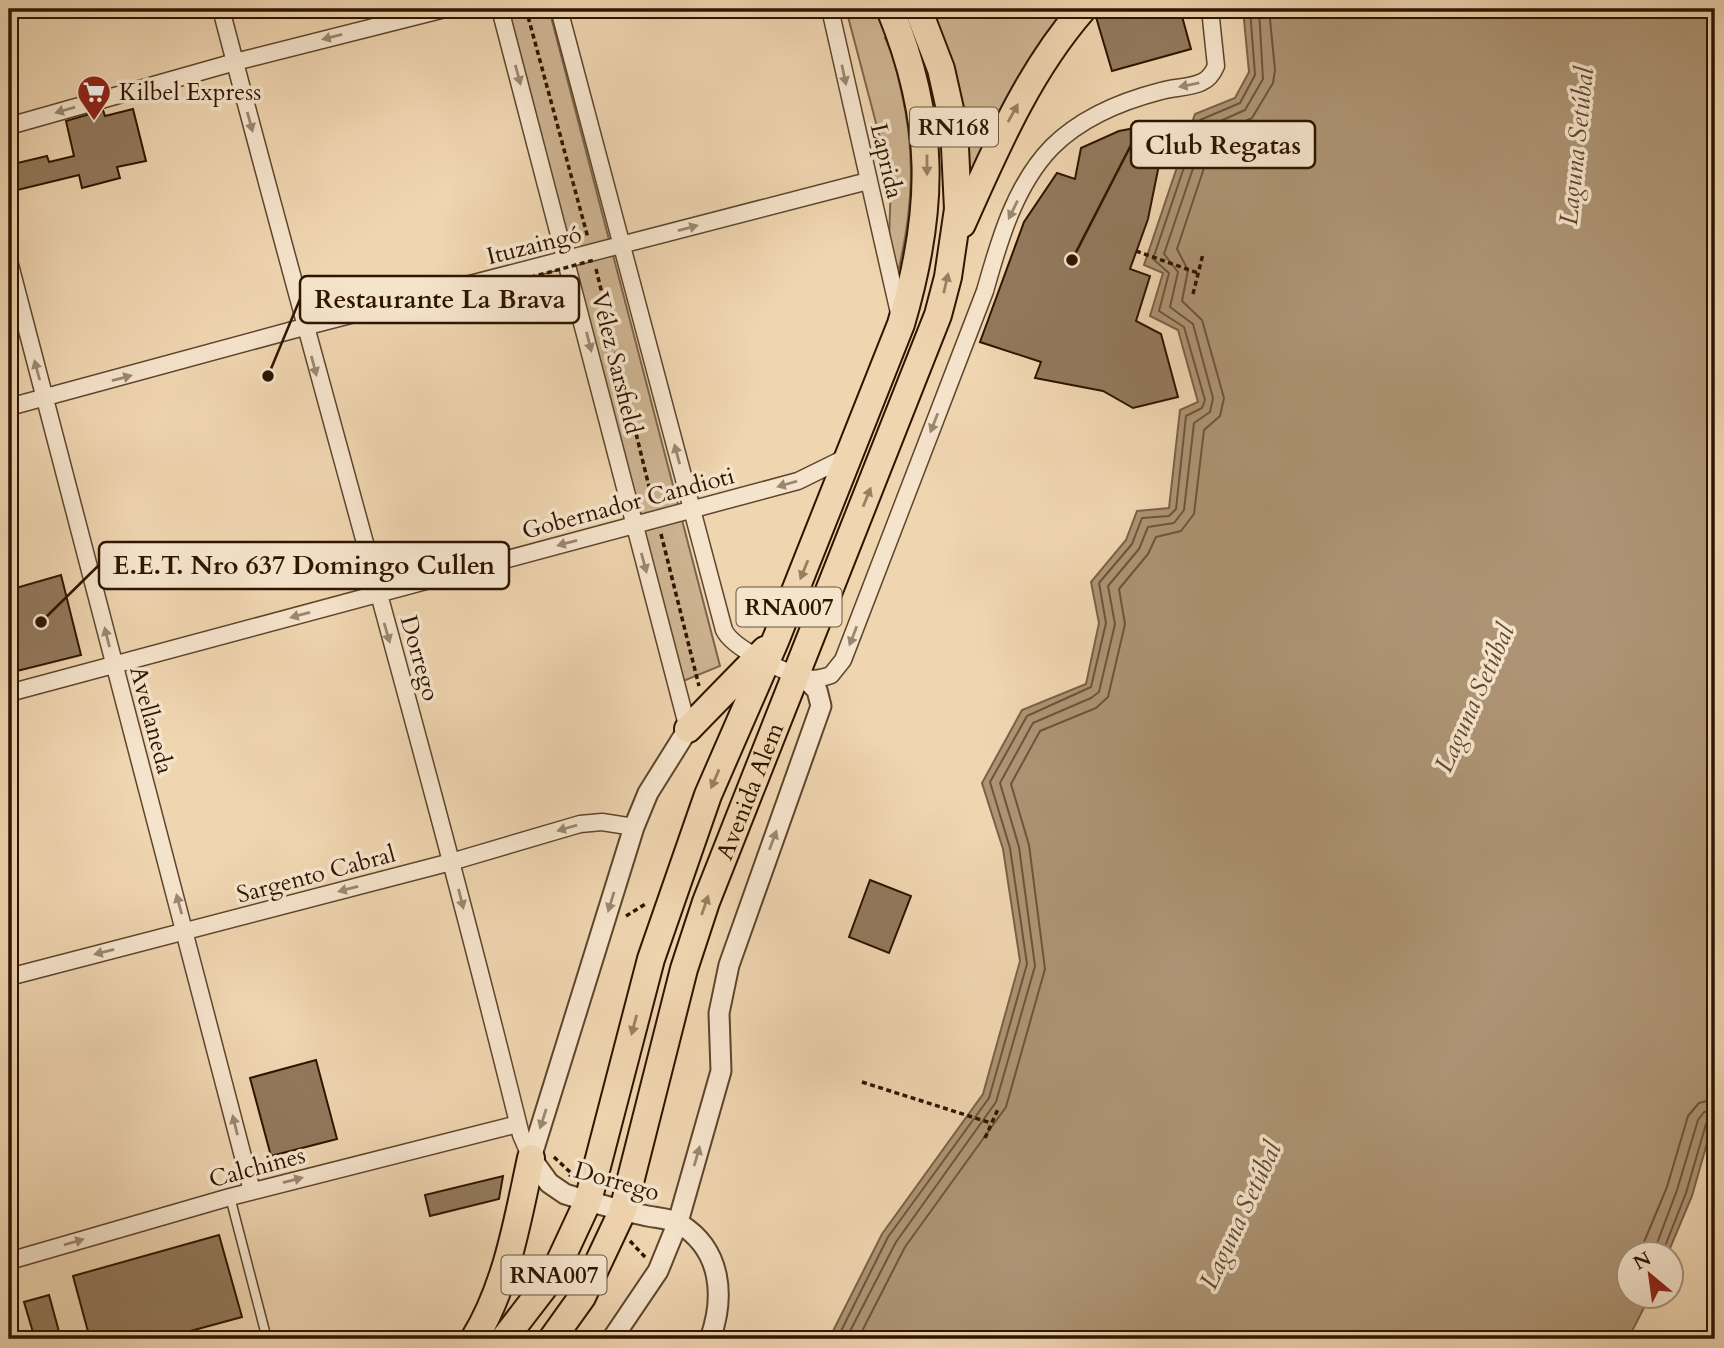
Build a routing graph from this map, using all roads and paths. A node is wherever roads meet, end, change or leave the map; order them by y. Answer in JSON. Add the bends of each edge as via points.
{"nodes":[{"id":1,"x":221,"y":9,"type":"edge"},
{"id":2,"x":445,"y":9,"type":"edge"},
{"id":3,"x":500,"y":9,"type":"edge"},
{"id":4,"x":526,"y":9,"type":"edge"},
{"id":5,"x":559,"y":9,"type":"edge"},
{"id":6,"x":830,"y":9,"type":"edge"},
{"id":7,"x":1083,"y":9,"type":"edge"},
{"id":8,"x":1210,"y":9,"type":"edge"},
{"id":9,"x":907,"y":15,"type":"edge"},
{"id":10,"x":235,"y":62,"type":"junction"},
{"id":11,"x":9,"y":126,"type":"edge"},
{"id":12,"x":867,"y":181,"type":"junction"},
{"id":13,"x":954,"y":241,"type":"junction"},
{"id":14,"x":623,"y":249,"type":"junction"},
{"id":15,"x":1136,"y":251,"type":"dead end"},
{"id":16,"x":1203,"y":254,"type":"dead end"},
{"id":17,"x":593,"y":257,"type":"junction"},
{"id":18,"x":568,"y":260,"type":"junction"},
{"id":19,"x":9,"y":261,"type":"edge"},
{"id":20,"x":1198,"y":273,"type":"junction"},
{"id":21,"x":506,"y":284,"type":"dead end"},
{"id":22,"x":1193,"y":294,"type":"dead end"},
{"id":23,"x":901,"y":324,"type":"junction"},
{"id":24,"x":304,"y":327,"type":"junction"},
{"id":25,"x":45,"y":399,"type":"junction"},
{"id":26,"x":9,"y":407,"type":"edge"},
{"id":27,"x":849,"y":456,"type":"junction"},
{"id":28,"x":692,"y":511,"type":"junction"},
{"id":29,"x":657,"y":520,"type":"junction"},
{"id":30,"x":634,"y":524,"type":"junction"},
{"id":31,"x":376,"y":594,"type":"junction"},
{"id":32,"x":766,"y":654,"type":"junction"},
{"id":33,"x":694,"y":662,"type":"dead end"},
{"id":34,"x":114,"y":664,"type":"junction"},
{"id":35,"x":800,"y":676,"type":"junction"},
{"id":36,"x":9,"y":693,"type":"edge"},
{"id":37,"x":688,"y":729,"type":"junction"},
{"id":38,"x":634,"y":827,"type":"junction"},
{"id":39,"x":452,"y":862,"type":"junction"},
{"id":40,"x":186,"y":931,"type":"junction"},
{"id":41,"x":9,"y":977,"type":"edge"},
{"id":42,"x":862,"y":1082,"type":"dead end"},
{"id":43,"x":998,"y":1108,"type":"dead end"},
{"id":44,"x":518,"y":1124,"type":"junction"},
{"id":45,"x":991,"y":1124,"type":"junction"},
{"id":46,"x":985,"y":1138,"type":"dead end"},
{"id":47,"x":531,"y":1158,"type":"junction"},
{"id":48,"x":252,"y":1191,"type":"junction"},
{"id":49,"x":230,"y":1197,"type":"junction"},
{"id":50,"x":588,"y":1201,"type":"junction"},
{"id":51,"x":623,"y":1210,"type":"junction"},
{"id":52,"x":678,"y":1222,"type":"junction"},
{"id":53,"x":9,"y":1261,"type":"edge"},
{"id":54,"x":267,"y":1339,"type":"edge"},
{"id":55,"x":474,"y":1339,"type":"edge"},
{"id":56,"x":504,"y":1339,"type":"edge"},
{"id":57,"x":552,"y":1339,"type":"edge"},
{"id":58,"x":612,"y":1339,"type":"edge"},
{"id":59,"x":710,"y":1339,"type":"edge"}],
"edges":[{"from":1,"to":10,"type":"street","name":"Dorrego"},
{"from":2,"to":10,"type":"street","one_way":true},
{"from":3,"to":18,"type":"street","name":"Vélez Sarsfield","one_way":true},
{"from":4,"to":17,"type":"path"},
{"from":5,"to":14,"type":"street","name":"Vélez Sarsfield"},
{"from":6,"to":12,"type":"street","name":"Laprida","one_way":true},
{"from":13,"to":7,"type":"highway","one_way":true,"via":[[1000,137]]},
{"from":8,"to":35,"type":"street","one_way":true,"via":[[1216,66],[1212,75],[1203,82],[1163,90],[1107,110],[1053,146],[1040,161],[1003,231],[985,291],[844,660],[831,675]]},
{"from":9,"to":13,"type":"highway","number":"RN168","via":[[941,69],[954,127],[958,188]]},
{"from":9,"to":23,"type":"highway","number":"RNA007","one_way":true,"via":[[927,162],[921,248]]},
{"from":10,"to":11,"type":"street","one_way":true},
{"from":10,"to":24,"type":"street","name":"Dorrego","one_way":true},
{"from":14,"to":12,"type":"street","name":"Ituzaingó","one_way":true},
{"from":12,"to":23,"type":"street","name":"Laprida"},
{"from":35,"to":13,"type":"highway","name":"Avenida Alem","number":"RNA007","one_way":true,"via":[[938,315]]},
{"from":14,"to":17,"type":"street","name":"Ituzaingó"},
{"from":14,"to":17,"type":"path"},
{"from":28,"to":14,"type":"street","name":"Vélez Sarsfield","one_way":true},
{"from":15,"to":20,"type":"path"},
{"from":16,"to":20,"type":"path"},
{"from":17,"to":18,"type":"street","name":"Ituzaingó"},
{"from":17,"to":21,"type":"path","bridge":true},
{"from":17,"to":29,"type":"path"},
{"from":18,"to":24,"type":"street","name":"Ituzaingó"},
{"from":18,"to":30,"type":"street","name":"Vélez Sarsfield","one_way":true},
{"from":25,"to":19,"type":"street","name":"Avellaneda","one_way":true},
{"from":20,"to":22,"type":"path"},
{"from":23,"to":27,"type":"highway","name":"Avenida Alem","number":"RNA007"},
{"from":25,"to":24,"type":"street","name":"Ituzaingó","one_way":true},
{"from":24,"to":31,"type":"street","name":"Dorrego","one_way":true},
{"from":25,"to":26,"type":"street","name":"Ituzaingó"},
{"from":34,"to":25,"type":"street","name":"Avellaneda","one_way":true},
{"from":27,"to":28,"type":"street","name":"Gobernador Candioti","one_way":true,"via":[[798,481]]},
{"from":27,"to":32,"type":"highway","name":"Avenida Alem","number":"RNA007","one_way":true},
{"from":28,"to":29,"type":"street","name":"Gobernador Candioti"},
{"from":28,"to":32,"type":"street","name":"Vélez Sarsfield","via":[[727,637]]},
{"from":29,"to":30,"type":"street","name":"Gobernador Candioti"},
{"from":29,"to":33,"type":"path"},
{"from":30,"to":31,"type":"street","name":"Gobernador Candioti","one_way":true},
{"from":30,"to":37,"type":"street","name":"Vélez Sarsfield","one_way":true},
{"from":31,"to":34,"type":"street","name":"Gobernador Candioti","one_way":true},
{"from":31,"to":39,"type":"street","name":"Dorrego","one_way":true},
{"from":32,"to":35,"type":"street"},
{"from":32,"to":37,"type":"highway"},
{"from":32,"to":50,"type":"highway","name":"Avenida Alem","number":"RNA007","one_way":true,"via":[[708,795],[651,959]]},
{"from":34,"to":36,"type":"street","name":"Gobernador Candioti"},
{"from":40,"to":34,"type":"street","name":"Avellaneda","one_way":true},
{"from":51,"to":35,"type":"highway","name":"Avenida Alem","number":"RNA007","one_way":true,"via":[[705,902]]},
{"from":52,"to":35,"type":"street","one_way":true,"via":[[720,1071],[719,1013],[729,965],[821,706],[817,690]]},
{"from":37,"to":38,"type":"street","via":[[648,793]]},
{"from":38,"to":39,"type":"street","name":"Sargento Cabral","one_way":true,"via":[[580,824]]},
{"from":38,"to":47,"type":"street","one_way":true},
{"from":39,"to":40,"type":"street","name":"Sargento Cabral","one_way":true},
{"from":39,"to":44,"type":"street","name":"Dorrego","one_way":true},
{"from":40,"to":41,"type":"street","name":"Sargento Cabral","one_way":true},
{"from":48,"to":40,"type":"street","name":"Avellaneda","one_way":true},
{"from":42,"to":45,"type":"path"},
{"from":43,"to":45,"type":"path"},
{"from":44,"to":47,"type":"street","name":"Dorrego"},
{"from":48,"to":44,"type":"street","name":"Calchines","one_way":true},
{"from":45,"to":46,"type":"path"},
{"from":47,"to":50,"type":"street","name":"Dorrego","via":[[557,1190]]},
{"from":47,"to":55,"type":"highway","via":[[496,1293]]},
{"from":48,"to":49,"type":"street","name":"Calchines"},
{"from":53,"to":49,"type":"street","name":"Calchines","one_way":true},
{"from":49,"to":54,"type":"lane"},
{"from":50,"to":51,"type":"street","name":"Dorrego"},
{"from":50,"to":56,"type":"highway","name":"Avenida Alem","number":"RNA007","via":[[554,1274]]},
{"from":51,"to":52,"type":"street","name":"Dorrego"},
{"from":51,"to":57,"type":"highway","name":"Avenida Alem","number":"RNA007","via":[[582,1297]]},
{"from":52,"to":58,"type":"street","via":[[658,1271]]},
{"from":52,"to":59,"type":"street","via":[[696,1237],[715,1272],[720,1302]]}]}
